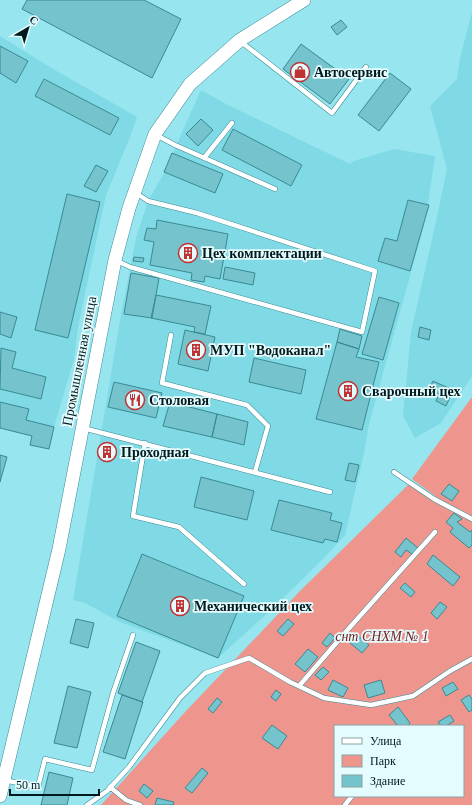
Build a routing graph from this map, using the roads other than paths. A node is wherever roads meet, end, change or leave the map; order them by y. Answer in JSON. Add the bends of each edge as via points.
{"nodes":[{"id":1,"x":304,"y":0,"type":"edge"},
{"id":2,"x":240,"y":40,"type":"junction"},
{"id":3,"x":366,"y":67,"type":"dead end"},
{"id":4,"x":232,"y":123,"type":"dead end"},
{"id":5,"x":155,"y":134,"type":"junction"},
{"id":6,"x":204,"y":158,"type":"junction"},
{"id":7,"x":275,"y":189,"type":"dead end"},
{"id":8,"x":134,"y":193,"type":"junction"},
{"id":9,"x":115,"y":260,"type":"junction"},
{"id":10,"x":172,"y":335,"type":"dead end"},
{"id":11,"x":83,"y":428,"type":"junction"},
{"id":12,"x":145,"y":443,"type":"junction"},
{"id":13,"x":255,"y":472,"type":"junction"},
{"id":14,"x":394,"y":472,"type":"dead end"},
{"id":15,"x":330,"y":492,"type":"dead end"},
{"id":16,"x":472,"y":519,"type":"edge"},
{"id":17,"x":436,"y":532,"type":"dead end"},
{"id":18,"x":244,"y":584,"type":"dead end"},
{"id":19,"x":133,"y":635,"type":"dead end"},
{"id":20,"x":472,"y":659,"type":"edge"},
{"id":21,"x":299,"y":686,"type":"junction"},
{"id":22,"x":4,"y":780,"type":"junction"},
{"id":23,"x":110,"y":787,"type":"junction"},
{"id":24,"x":0,"y":796,"type":"edge"},
{"id":25,"x":351,"y":797,"type":"edge"},
{"id":26,"x":87,"y":805,"type":"edge"},
{"id":27,"x":140,"y":805,"type":"edge"},
{"id":28,"x":345,"y":805,"type":"edge"}],
"edges":[{"from":1,"to":2,"type":"main road","name":"Промышленная улица"},
{"from":2,"to":3,"type":"lane","via":[[332,113]]},
{"from":2,"to":5,"type":"main road","name":"Промышленная улица","via":[[190,84]]},
{"from":4,"to":6,"type":"lane"},
{"from":5,"to":6,"type":"lane"},
{"from":5,"to":8,"type":"main road","name":"Промышленная улица"},
{"from":6,"to":7,"type":"lane"},
{"from":8,"to":9,"type":"main road","name":"Промышленная улица"},
{"from":8,"to":9,"type":"lane","via":[[148,201],[197,213],[375,271],[362,332]]},
{"from":9,"to":11,"type":"main road","name":"Промышленная улица"},
{"from":10,"to":13,"type":"lane","via":[[162,383],[247,405],[268,426]]},
{"from":11,"to":12,"type":"lane"},
{"from":11,"to":22,"type":"main road","name":"Промышленная улица","via":[[59,549]]},
{"from":12,"to":13,"type":"lane"},
{"from":12,"to":18,"type":"lane","via":[[133,516],[179,527]]},
{"from":13,"to":15,"type":"lane"},
{"from":14,"to":16,"type":"lane","via":[[434,499]]},
{"from":17,"to":21,"type":"lane"},
{"from":19,"to":22,"type":"lane","via":[[92,770],[45,759],[38,787]]},
{"from":20,"to":21,"type":"lane","via":[[413,696],[371,705],[324,698]]},
{"from":21,"to":23,"type":"lane","via":[[249,658],[205,674],[180,698],[129,767]]},
{"from":22,"to":24,"type":"main road","name":"Промышленная улица"},
{"from":23,"to":26,"type":"lane"},
{"from":23,"to":27,"type":"lane","via":[[126,800]]},
{"from":25,"to":28,"type":"lane"}]}
